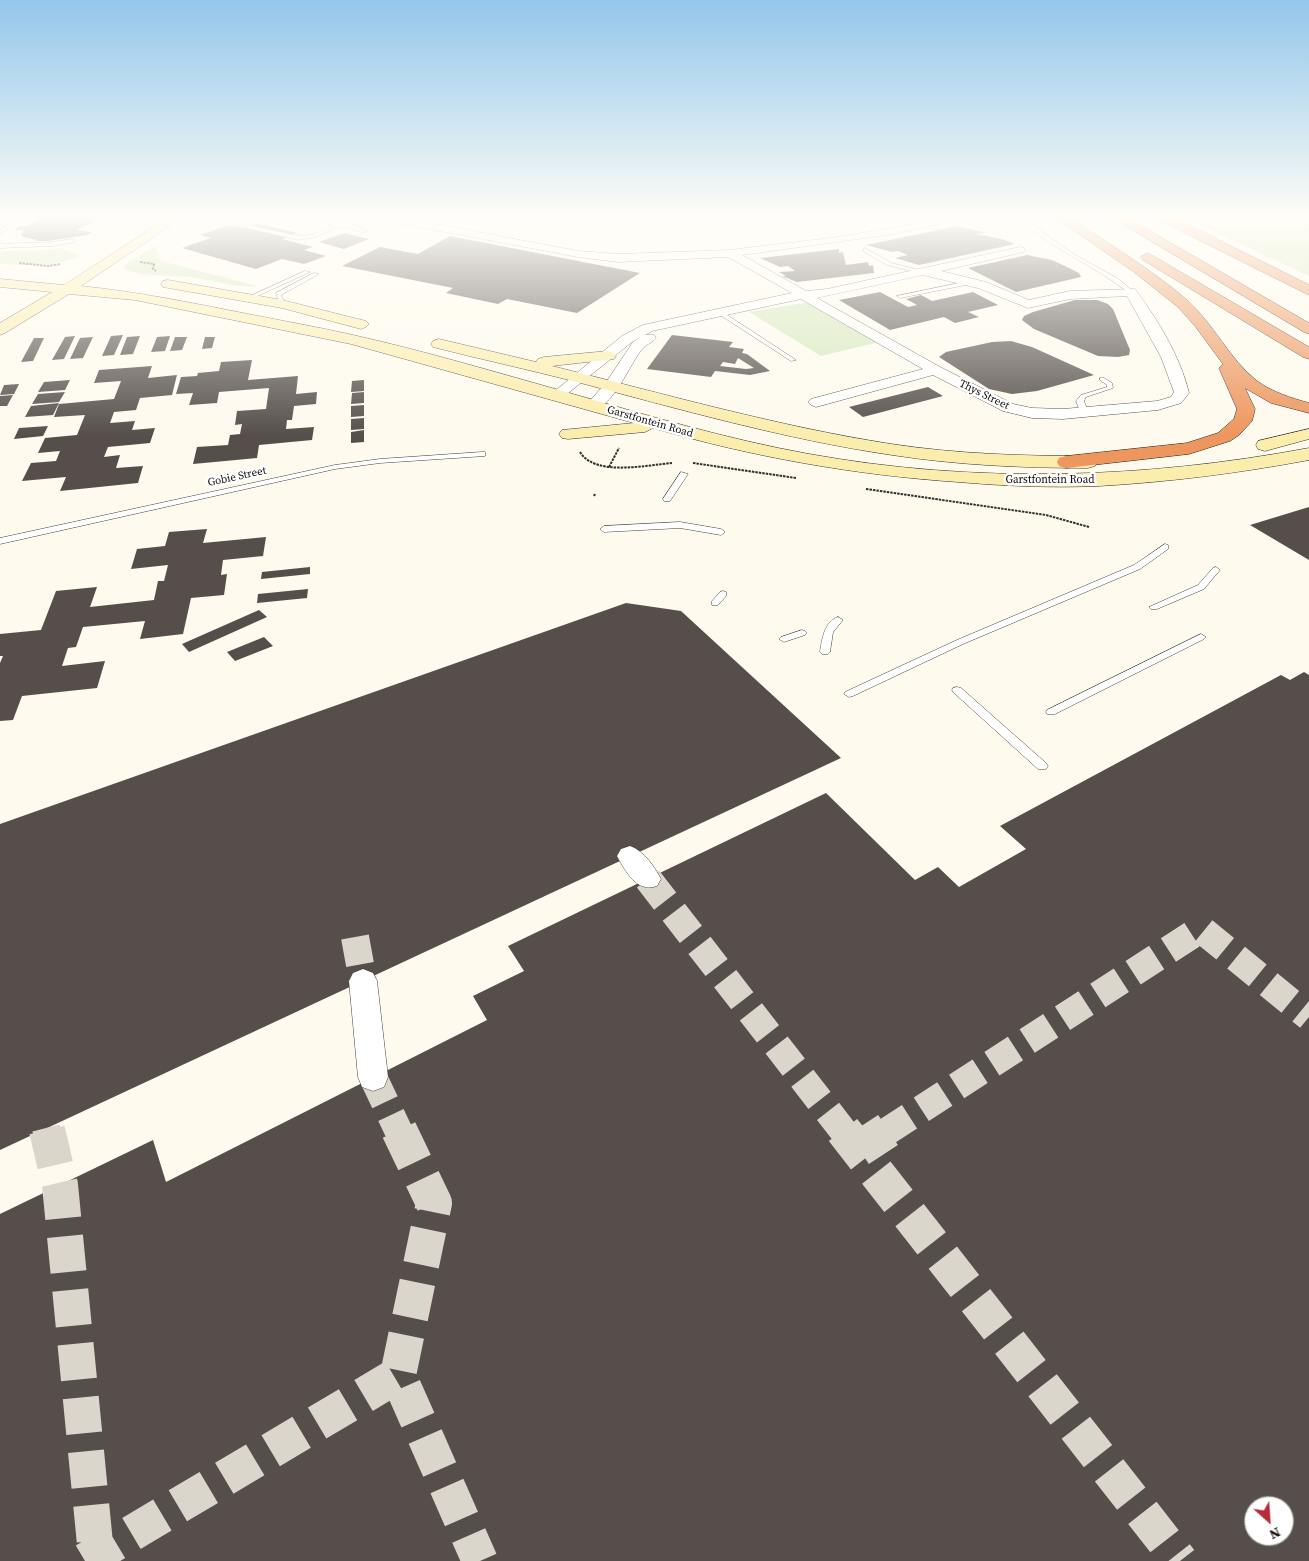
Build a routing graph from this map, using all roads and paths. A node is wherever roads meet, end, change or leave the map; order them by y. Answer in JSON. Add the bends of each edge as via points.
{"nodes":[{"id":1,"x":35,"y":290,"type":"edge"},
{"id":2,"x":67,"y":290,"type":"edge"},
{"id":3,"x":85,"y":290,"type":"edge"},
{"id":4,"x":210,"y":290,"type":"edge"},
{"id":5,"x":258,"y":290,"type":"edge"},
{"id":6,"x":265,"y":290,"type":"edge"},
{"id":7,"x":286,"y":290,"type":"edge"},
{"id":8,"x":793,"y":290,"type":"edge"},
{"id":9,"x":837,"y":290,"type":"edge"},
{"id":10,"x":930,"y":290,"type":"edge"},
{"id":11,"x":991,"y":290,"type":"edge"},
{"id":12,"x":1128,"y":290,"type":"edge"},
{"id":13,"x":1166,"y":290,"type":"edge"},
{"id":14,"x":1203,"y":290,"type":"edge"},
{"id":15,"x":1242,"y":290,"type":"edge"},
{"id":16,"x":1131,"y":292,"type":"junction"},
{"id":17,"x":224,"y":293,"type":"junction"},
{"id":18,"x":900,"y":296,"type":"dead end"},
{"id":19,"x":805,"y":297,"type":"junction"},
{"id":20,"x":21,"y":298,"type":"dead end"},
{"id":21,"x":249,"y":298,"type":"junction"},
{"id":22,"x":175,"y":303,"type":"junction"},
{"id":23,"x":282,"y":304,"type":"junction"},
{"id":24,"x":723,"y":314,"type":"junction"},
{"id":25,"x":4,"y":327,"type":"edge"},
{"id":26,"x":373,"y":327,"type":"dead end"},
{"id":27,"x":1309,"y":329,"type":"edge"},
{"id":28,"x":1211,"y":336,"type":"junction"},
{"id":29,"x":421,"y":339,"type":"dead end"},
{"id":30,"x":353,"y":340,"type":"junction"},
{"id":31,"x":1309,"y":354,"type":"edge"},
{"id":32,"x":608,"y":356,"type":"junction"},
{"id":33,"x":793,"y":360,"type":"dead end"},
{"id":34,"x":515,"y":362,"type":"junction"},
{"id":35,"x":935,"y":370,"type":"junction"},
{"id":36,"x":578,"y":378,"type":"junction"},
{"id":37,"x":1102,"y":379,"type":"dead end"},
{"id":38,"x":611,"y":387,"type":"junction"},
{"id":39,"x":557,"y":395,"type":"junction"},
{"id":40,"x":816,"y":402,"type":"dead end"},
{"id":41,"x":594,"y":405,"type":"junction"},
{"id":42,"x":1309,"y":408,"type":"edge"},
{"id":43,"x":1084,"y":412,"type":"junction"},
{"id":44,"x":666,"y":427,"type":"junction"},
{"id":45,"x":1309,"y":434,"type":"edge"},
{"id":46,"x":575,"y":440,"type":"joint"},
{"id":47,"x":482,"y":454,"type":"dead end"},
{"id":48,"x":1309,"y":454,"type":"edge"},
{"id":49,"x":1066,"y":462,"type":"junction"},
{"id":50,"x":673,"y":463,"type":"dead end"},
{"id":51,"x":692,"y":463,"type":"dead end"},
{"id":52,"x":684,"y":474,"type":"dead end"},
{"id":53,"x":802,"y":478,"type":"dead end"},
{"id":54,"x":861,"y":488,"type":"dead end"},
{"id":55,"x":667,"y":499,"type":"dead end"},
{"id":56,"x":1089,"y":528,"type":"dead end"},
{"id":57,"x":604,"y":529,"type":"dead end"},
{"id":58,"x":721,"y":532,"type":"dead end"},
{"id":59,"x":0,"y":541,"type":"edge"},
{"id":60,"x":1166,"y":547,"type":"dead end"},
{"id":61,"x":1216,"y":570,"type":"dead end"},
{"id":62,"x":723,"y":594,"type":"dead end"},
{"id":63,"x":715,"y":603,"type":"dead end"},
{"id":64,"x":1154,"y":607,"type":"dead end"},
{"id":65,"x":838,"y":620,"type":"dead end"},
{"id":66,"x":802,"y":633,"type":"dead end"},
{"id":67,"x":1200,"y":638,"type":"dead end"},
{"id":68,"x":784,"y":639,"type":"dead end"},
{"id":69,"x":825,"y":652,"type":"dead end"},
{"id":70,"x":957,"y":690,"type":"dead end"},
{"id":71,"x":849,"y":694,"type":"dead end"},
{"id":72,"x":1052,"y":712,"type":"dead end"},
{"id":73,"x":1042,"y":766,"type":"dead end"},
{"id":74,"x":630,"y":856,"type":"dead end"},
{"id":75,"x":648,"y":879,"type":"tunnel mouth"},
{"id":76,"x":363,"y":981,"type":"tunnel mouth"},
{"id":77,"x":373,"y":1077,"type":"tunnel mouth"}],
"edges":[{"from":1,"to":20,"type":"main road"},
{"from":2,"to":25,"type":"main road"},
{"from":3,"to":22,"type":"main road","name":"Garstfontein Road"},
{"from":4,"to":17,"type":"main road"},
{"from":5,"to":17,"type":"main road"},
{"from":6,"to":21,"type":"lane"},
{"from":7,"to":23,"type":"lane","via":[[278,294]]},
{"from":8,"to":19,"type":"street","name":"Thys Street"},
{"from":9,"to":19,"type":"street"},
{"from":10,"to":18,"type":"lane"},
{"from":11,"to":16,"type":"street","via":[[1028,304],[1070,295]]},
{"from":12,"to":16,"type":"lane"},
{"from":13,"to":28,"type":"highway","via":[[1198,318]]},
{"from":14,"to":31,"type":"highway"},
{"from":15,"to":27,"type":"highway"},
{"from":16,"to":43,"type":"street","name":"Thys Street","via":[[1149,320],[1182,394],[1176,400],[1158,405]]},
{"from":17,"to":21,"type":"main road"},
{"from":19,"to":24,"type":"street"},
{"from":19,"to":35,"type":"street","name":"Thys Street"},
{"from":21,"to":23,"type":"main road"},
{"from":21,"to":30,"type":"main road","via":[[248,304],[254,308],[312,323]]},
{"from":22,"to":25,"type":"main road","via":[[82,302],[52,308]]},
{"from":22,"to":30,"type":"main road","name":"Garstfontein Road"},
{"from":23,"to":26,"type":"main road"},
{"from":24,"to":32,"type":"street","via":[[663,323],[642,330]]},
{"from":24,"to":33,"type":"lane"},
{"from":24,"to":38,"type":"street","via":[[645,340],[638,345]]},
{"from":28,"to":42,"type":"highway","via":[[1242,375],[1258,389]]},
{"from":28,"to":49,"type":"highway","via":[[1246,409],[1233,432],[1189,448]]},
{"from":29,"to":34,"type":"main road","name":"Garstfontein Road"},
{"from":30,"to":39,"type":"main road","name":"Garstfontein Road"},
{"from":32,"to":34,"type":"main road"},
{"from":32,"to":36,"type":"street"},
{"from":34,"to":36,"type":"main road","name":"Garstfontein Road"},
{"from":35,"to":40,"type":"street"},
{"from":35,"to":43,"type":"street","name":"Thys Street","via":[[1008,408],[1046,414]]},
{"from":36,"to":38,"type":"main road","name":"Garstfontein Road"},
{"from":36,"to":39,"type":"street"},
{"from":37,"to":43,"type":"lane","via":[[1110,384],[1110,388],[1084,396],[1080,401]]},
{"from":38,"to":41,"type":"street"},
{"from":38,"to":49,"type":"main road","name":"Garstfontein Road","via":[[764,427],[885,450],[985,460]]},
{"from":39,"to":41,"type":"main road","name":"Garstfontein Road"},
{"from":41,"to":44,"type":"main road","name":"Garstfontein Road"},
{"from":44,"to":46,"type":"main road","via":[[607,429]]},
{"from":44,"to":48,"type":"main road","name":"Garstfontein Road","via":[[810,460],[939,476],[1022,481],[1179,474]]},
{"from":45,"to":49,"type":"main road","name":"Garstfontein Road","via":[[1206,454]]},
{"from":46,"to":50,"type":"path","via":[[584,460],[600,466],[618,468]]},
{"from":47,"to":59,"type":"lane","name":"Gobie Street","via":[[335,467]]},
{"from":51,"to":53,"type":"path"},
{"from":52,"to":55,"type":"lane"},
{"from":54,"to":56,"type":"path","via":[[1046,515]]},
{"from":57,"to":58,"type":"lane","via":[[680,525]]},
{"from":60,"to":71,"type":"lane","via":[[1137,567],[960,642]]},
{"from":61,"to":64,"type":"lane","via":[[1201,587]]},
{"from":62,"to":63,"type":"lane"},
{"from":65,"to":69,"type":"lane","via":[[828,632]]},
{"from":66,"to":68,"type":"lane"},
{"from":67,"to":72,"type":"lane"},
{"from":70,"to":73,"type":"lane"},
{"from":74,"to":75,"type":"street"},
{"from":76,"to":77,"type":"street"}]}
